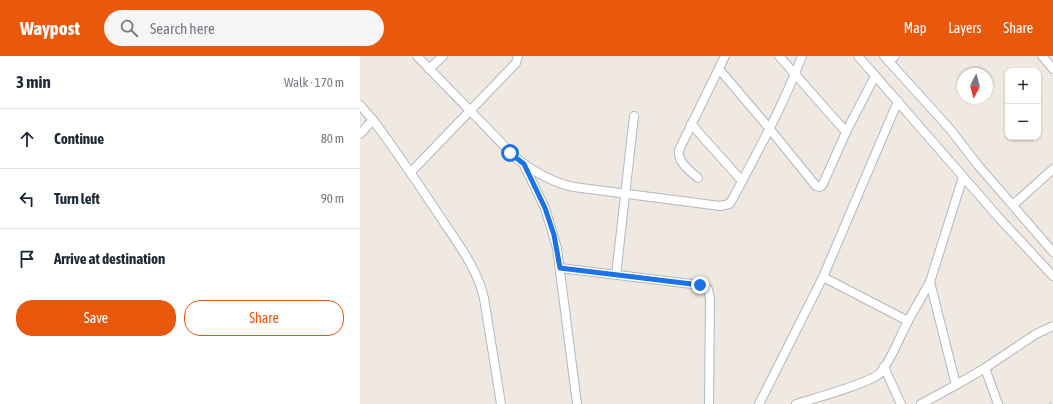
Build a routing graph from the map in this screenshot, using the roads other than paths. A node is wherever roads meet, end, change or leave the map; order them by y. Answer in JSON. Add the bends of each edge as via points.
{"nodes":[{"id":1,"x":417,"y":56,"type":"edge"},
{"id":2,"x":443,"y":56,"type":"edge"},
{"id":3,"x":518,"y":56,"type":"edge"},
{"id":4,"x":724,"y":56,"type":"edge"},
{"id":5,"x":779,"y":56,"type":"edge"},
{"id":6,"x":802,"y":56,"type":"edge"},
{"id":7,"x":858,"y":56,"type":"edge"},
{"id":8,"x":1042,"y":56,"type":"edge"},
{"id":9,"x":889,"y":58,"type":"edge"},
{"id":10,"x":429,"y":69,"type":"junction"},
{"id":11,"x":718,"y":69,"type":"junction"},
{"id":12,"x":1053,"y":69,"type":"edge"},
{"id":13,"x":795,"y":75,"type":"junction"},
{"id":14,"x":875,"y":76,"type":"junction"},
{"id":15,"x":898,"y":101,"type":"junction"},
{"id":16,"x":360,"y":105,"type":"edge"},
{"id":17,"x":470,"y":111,"type":"junction"},
{"id":18,"x":634,"y":116,"type":"dead end"},
{"id":19,"x":373,"y":120,"type":"junction"},
{"id":20,"x":691,"y":124,"type":"junction"},
{"id":21,"x":769,"y":128,"type":"junction"},
{"id":22,"x":846,"y":132,"type":"junction"},
{"id":23,"x":360,"y":134,"type":"edge"},
{"id":24,"x":524,"y":164,"type":"junction"},
{"id":25,"x":1053,"y":169,"type":"edge"},
{"id":26,"x":411,"y":172,"type":"junction"},
{"id":27,"x":963,"y":177,"type":"junction"},
{"id":28,"x":698,"y":178,"type":"dead end"},
{"id":29,"x":742,"y":181,"type":"junction"},
{"id":30,"x":624,"y":194,"type":"junction"},
{"id":31,"x":1013,"y":206,"type":"junction"},
{"id":32,"x":1053,"y":252,"type":"edge"},
{"id":33,"x":560,"y":268,"type":"junction"},
{"id":34,"x":616,"y":275,"type":"junction"},
{"id":35,"x":1053,"y":276,"type":"edge"},
{"id":36,"x":823,"y":277,"type":"junction"},
{"id":37,"x":930,"y":282,"type":"junction"},
{"id":38,"x":908,"y":321,"type":"junction"},
{"id":39,"x":1053,"y":326,"type":"edge"},
{"id":40,"x":884,"y":367,"type":"junction"},
{"id":41,"x":985,"y":368,"type":"junction"},
{"id":42,"x":956,"y":385,"type":"junction"},
{"id":43,"x":501,"y":404,"type":"edge"},
{"id":44,"x":577,"y":404,"type":"edge"},
{"id":45,"x":709,"y":404,"type":"edge"},
{"id":46,"x":759,"y":404,"type":"edge"},
{"id":47,"x":796,"y":404,"type":"edge"},
{"id":48,"x":901,"y":404,"type":"edge"},
{"id":49,"x":921,"y":404,"type":"edge"},
{"id":50,"x":998,"y":404,"type":"edge"}],
"edges":[{"from":1,"to":10,"type":"street"},
{"from":2,"to":10,"type":"street"},
{"from":3,"to":17,"type":"street","via":[[516,63]]},
{"from":4,"to":11,"type":"street"},
{"from":5,"to":13,"type":"street"},
{"from":6,"to":13,"type":"street"},
{"from":7,"to":14,"type":"street"},
{"from":8,"to":12,"type":"street"},
{"from":9,"to":31,"type":"street"},
{"from":10,"to":17,"type":"street"},
{"from":11,"to":20,"type":"street"},
{"from":11,"to":21,"type":"street"},
{"from":13,"to":21,"type":"street"},
{"from":13,"to":22,"type":"street"},
{"from":14,"to":15,"type":"street"},
{"from":14,"to":22,"type":"street"},
{"from":15,"to":27,"type":"street"},
{"from":15,"to":36,"type":"street"},
{"from":16,"to":19,"type":"street"},
{"from":17,"to":24,"type":"street"},
{"from":17,"to":26,"type":"street"},
{"from":18,"to":30,"type":"street"},
{"from":19,"to":23,"type":"street"},
{"from":19,"to":26,"type":"street"},
{"from":20,"to":28,"type":"street","via":[[679,150],[679,156]]},
{"from":20,"to":29,"type":"street"},
{"from":21,"to":22,"type":"street","via":[[816,186],[820,187]]},
{"from":21,"to":29,"type":"street"},
{"from":24,"to":30,"type":"street","via":[[561,184]]},
{"from":24,"to":33,"type":"street","via":[[549,221]]},
{"from":25,"to":31,"type":"street"},
{"from":26,"to":43,"type":"street","via":[[480,282]]},
{"from":27,"to":35,"type":"street"},
{"from":27,"to":37,"type":"street"},
{"from":29,"to":30,"type":"street","via":[[729,204],[720,206]]},
{"from":30,"to":34,"type":"street"},
{"from":31,"to":32,"type":"street"},
{"from":33,"to":34,"type":"street"},
{"from":33,"to":44,"type":"street"},
{"from":34,"to":45,"type":"street","via":[[700,285],[708,289]]},
{"from":36,"to":38,"type":"street"},
{"from":36,"to":46,"type":"street"},
{"from":37,"to":38,"type":"street"},
{"from":37,"to":42,"type":"street"},
{"from":38,"to":40,"type":"street"},
{"from":39,"to":41,"type":"street","via":[[1036,334]]},
{"from":40,"to":47,"type":"street","via":[[873,378]]},
{"from":40,"to":48,"type":"street"},
{"from":41,"to":42,"type":"street"},
{"from":41,"to":50,"type":"street"},
{"from":42,"to":49,"type":"street"}]}
